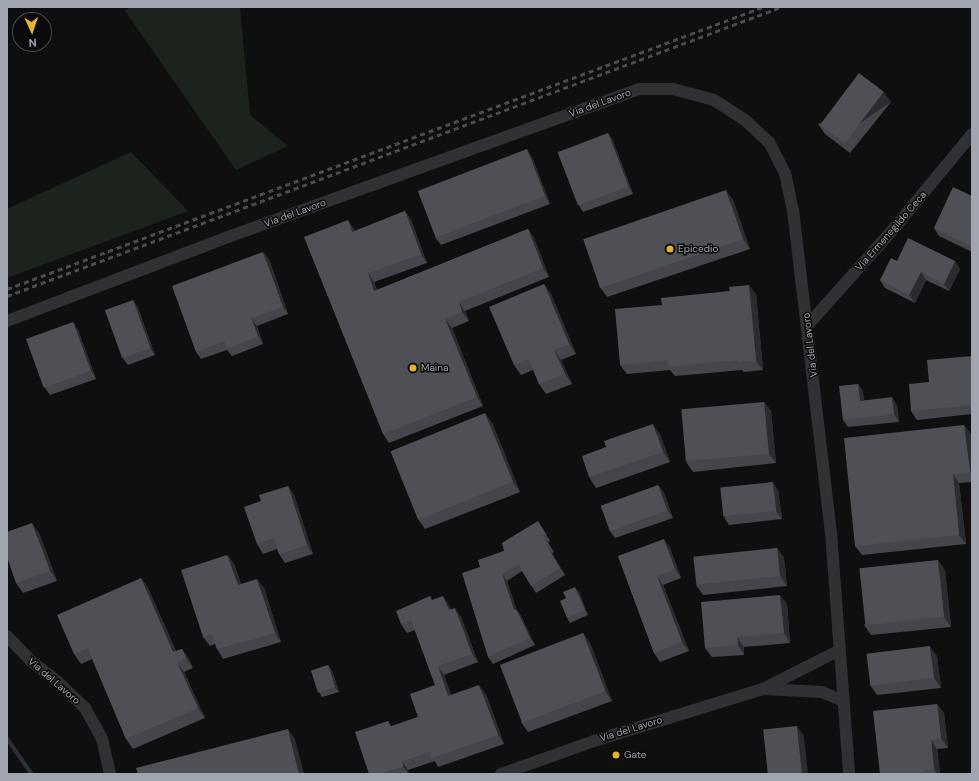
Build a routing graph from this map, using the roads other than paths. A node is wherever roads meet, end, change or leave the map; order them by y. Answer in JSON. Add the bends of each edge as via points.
{"nodes":[{"id":1,"x":972,"y":134,"type":"edge"},
{"id":2,"x":7,"y":321,"type":"edge"},
{"id":3,"x":807,"y":326,"type":"junction"},
{"id":4,"x":7,"y":636,"type":"edge"},
{"id":5,"x":838,"y":651,"type":"junction"},
{"id":6,"x":763,"y":689,"type":"junction"},
{"id":7,"x":843,"y":701,"type":"junction"},
{"id":8,"x":110,"y":774,"type":"edge"},
{"id":9,"x":501,"y":774,"type":"edge"},
{"id":10,"x":849,"y":774,"type":"edge"}],
"edges":[{"from":1,"to":3,"type":"street","name":"Via Ermenegildo Ceca","via":[[896,226]]},
{"from":2,"to":3,"type":"street","name":"Via del Lavoro","via":[[228,237],[638,89],[673,88],[714,100],[745,120],[769,142],[785,173],[793,210]]},
{"from":3,"to":5,"type":"street","name":"Via del Lavoro","via":[[831,533]]},
{"from":4,"to":8,"type":"street","name":"Via del Lavoro","via":[[31,661],[85,708],[102,739]]},
{"from":5,"to":6,"type":"street","name":"Via del Lavoro"},
{"from":5,"to":7,"type":"street","name":"Via del Lavoro"},
{"from":6,"to":7,"type":"street","name":"Via del Lavoro","via":[[822,692]]},
{"from":6,"to":9,"type":"street","name":"Via del Lavoro","via":[[597,740]]},
{"from":7,"to":10,"type":"street","name":"Via del Lavoro"}]}
